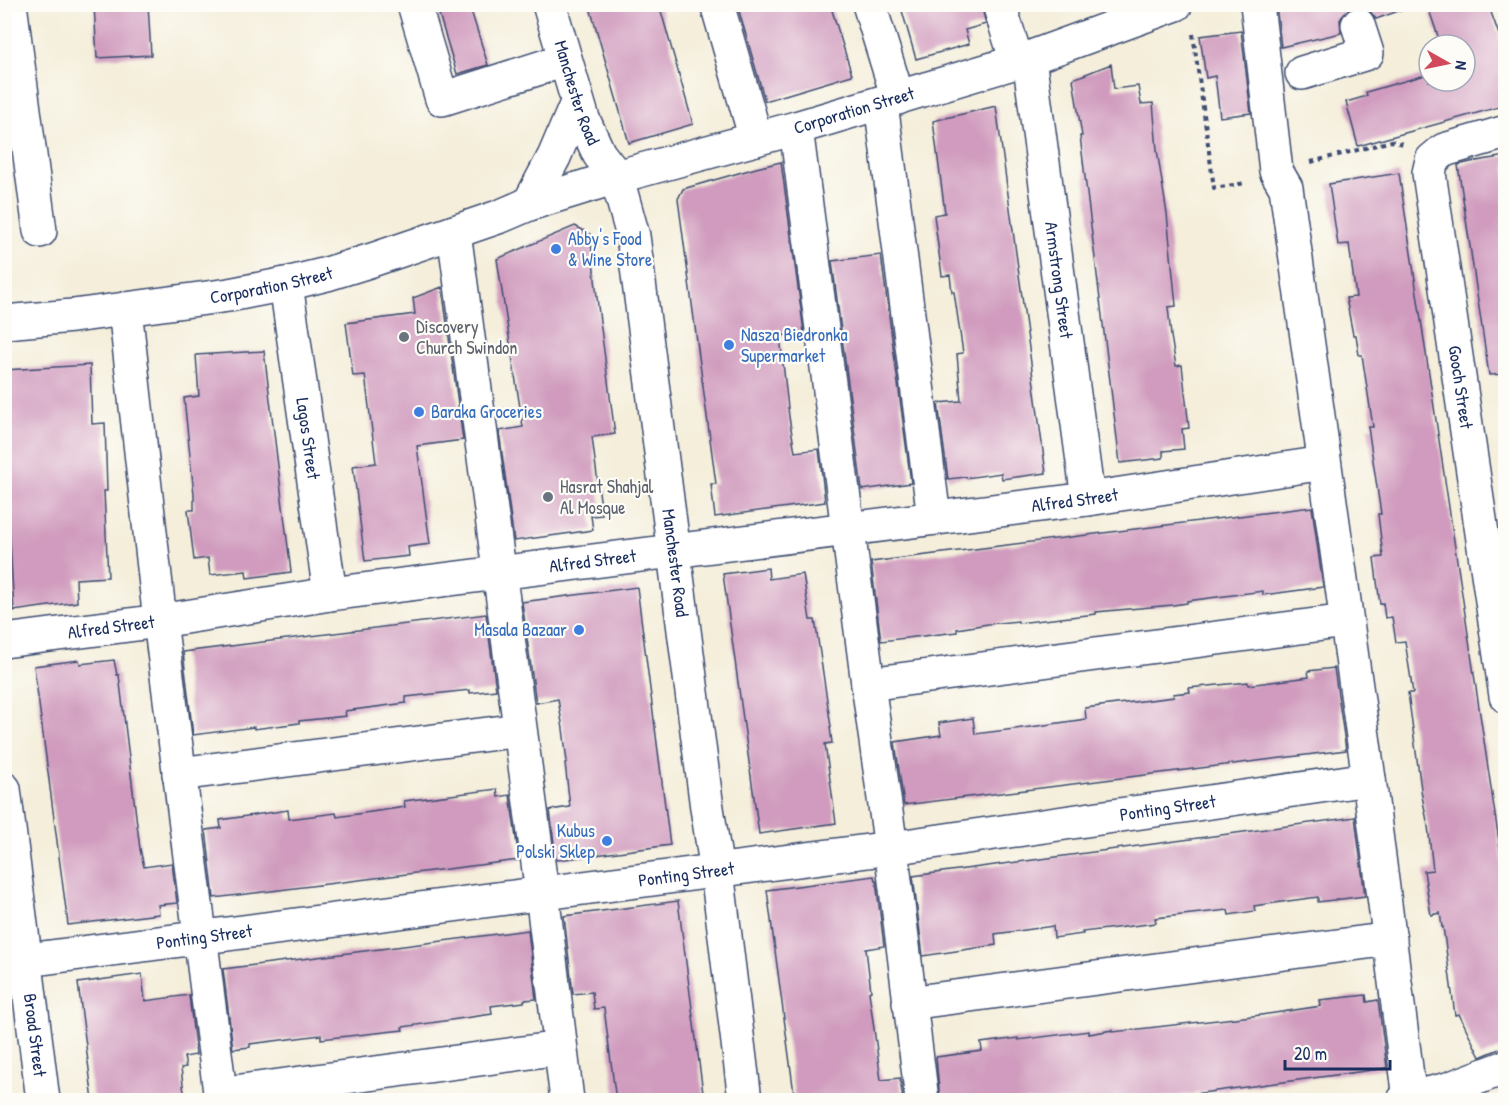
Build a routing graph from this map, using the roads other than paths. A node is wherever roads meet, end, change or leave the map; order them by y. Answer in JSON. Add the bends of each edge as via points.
{"nodes":[{"id":1,"x":10,"y":4,"type":"edge"},
{"id":2,"x":414,"y":4,"type":"edge"},
{"id":3,"x":549,"y":4,"type":"edge"},
{"id":4,"x":717,"y":4,"type":"edge"},
{"id":5,"x":869,"y":4,"type":"edge"},
{"id":6,"x":999,"y":4,"type":"edge"},
{"id":7,"x":1257,"y":4,"type":"edge"},
{"id":8,"x":1184,"y":16,"type":"edge"},
{"id":9,"x":1358,"y":25,"type":"dead end"},
{"id":10,"x":565,"y":60,"type":"junction"},
{"id":11,"x":1023,"y":60,"type":"junction"},
{"id":12,"x":1302,"y":72,"type":"dead end"},
{"id":13,"x":890,"y":100,"type":"junction"},
{"id":14,"x":577,"y":103,"type":"junction"},
{"id":15,"x":796,"y":128,"type":"junction"},
{"id":16,"x":1506,"y":132,"type":"edge"},
{"id":17,"x":756,"y":139,"type":"junction"},
{"id":18,"x":616,"y":177,"type":"junction"},
{"id":19,"x":529,"y":204,"type":"junction"},
{"id":20,"x":40,"y":231,"type":"dead end"},
{"id":21,"x":454,"y":232,"type":"junction"},
{"id":22,"x":286,"y":284,"type":"junction"},
{"id":23,"x":125,"y":309,"type":"junction"},
{"id":24,"x":4,"y":322,"type":"edge"},
{"id":25,"x":1324,"y":464,"type":"junction"},
{"id":26,"x":1088,"y":499,"type":"junction"},
{"id":27,"x":934,"y":518,"type":"junction"},
{"id":28,"x":848,"y":530,"type":"junction"},
{"id":29,"x":674,"y":551,"type":"junction"},
{"id":30,"x":500,"y":572,"type":"junction"},
{"id":31,"x":330,"y":594,"type":"junction"},
{"id":32,"x":160,"y":621,"type":"junction"},
{"id":33,"x":1346,"y":621,"type":"junction"},
{"id":34,"x":4,"y":641,"type":"edge"},
{"id":35,"x":868,"y":684,"type":"junction"},
{"id":36,"x":1506,"y":696,"type":"edge"},
{"id":37,"x":519,"y":730,"type":"junction"},
{"id":38,"x":179,"y":774,"type":"junction"},
{"id":39,"x":1369,"y":779,"type":"junction"},
{"id":40,"x":4,"y":789,"type":"edge"},
{"id":41,"x":891,"y":848,"type":"junction"},
{"id":42,"x":717,"y":871,"type":"junction"},
{"id":43,"x":542,"y":893,"type":"junction"},
{"id":44,"x":200,"y":938,"type":"junction"},
{"id":45,"x":1390,"y":939,"type":"junction"},
{"id":46,"x":15,"y":962,"type":"edge"},
{"id":47,"x":909,"y":1003,"type":"junction"},
{"id":48,"x":560,"y":1048,"type":"junction"},
{"id":49,"x":1506,"y":1067,"type":"edge"},
{"id":50,"x":220,"y":1097,"type":"edge"},
{"id":51,"x":1407,"y":1100,"type":"edge"},
{"id":52,"x":43,"y":1101,"type":"edge"},
{"id":53,"x":567,"y":1101,"type":"edge"},
{"id":54,"x":745,"y":1101,"type":"edge"},
{"id":55,"x":922,"y":1101,"type":"edge"}],
"edges":[{"from":1,"to":20,"type":"street"},
{"from":2,"to":10,"type":"street","via":[[442,99]]},
{"from":3,"to":10,"type":"street","name":"Manchester Road"},
{"from":4,"to":17,"type":"street"},
{"from":5,"to":13,"type":"street"},
{"from":6,"to":11,"type":"street","name":"Armstrong Street"},
{"from":7,"to":25,"type":"street","via":[[1276,171],[1286,188]]},
{"from":8,"to":11,"type":"street","name":"Corporation Street"},
{"from":9,"to":12,"type":"street","via":[[1367,53]]},
{"from":10,"to":14,"type":"street","name":"Manchester Road"},
{"from":11,"to":13,"type":"street","name":"Corporation Street"},
{"from":11,"to":26,"type":"street","name":"Armstrong Street"},
{"from":13,"to":15,"type":"street","name":"Corporation Street"},
{"from":13,"to":27,"type":"street"},
{"from":14,"to":18,"type":"street","name":"Manchester Road","via":[[588,134]]},
{"from":14,"to":19,"type":"street"},
{"from":15,"to":17,"type":"street","name":"Corporation Street"},
{"from":15,"to":28,"type":"street"},
{"from":16,"to":36,"type":"street","name":"Gooch Street","via":[[1444,150],[1432,160],[1429,173]]},
{"from":17,"to":18,"type":"street","name":"Corporation Street"},
{"from":18,"to":19,"type":"street","name":"Corporation Street"},
{"from":18,"to":29,"type":"street","name":"Manchester Road","via":[[633,236]]},
{"from":19,"to":21,"type":"street","name":"Corporation Street"},
{"from":21,"to":22,"type":"street","name":"Corporation Street"},
{"from":21,"to":30,"type":"street"},
{"from":22,"to":23,"type":"street","name":"Corporation Street"},
{"from":22,"to":31,"type":"street","name":"Lagos Street"},
{"from":23,"to":24,"type":"street","name":"Corporation Street"},
{"from":23,"to":32,"type":"street"},
{"from":25,"to":26,"type":"street","name":"Alfred Street"},
{"from":25,"to":33,"type":"street"},
{"from":26,"to":27,"type":"street","name":"Alfred Street"},
{"from":27,"to":28,"type":"street","name":"Alfred Street"},
{"from":28,"to":29,"type":"street","name":"Alfred Street"},
{"from":28,"to":35,"type":"street"},
{"from":29,"to":30,"type":"street","name":"Alfred Street"},
{"from":29,"to":42,"type":"street","name":"Manchester Road"},
{"from":30,"to":31,"type":"street","name":"Alfred Street"},
{"from":30,"to":37,"type":"street"},
{"from":31,"to":32,"type":"street","name":"Alfred Street"},
{"from":32,"to":34,"type":"street","name":"Alfred Street"},
{"from":32,"to":38,"type":"street"},
{"from":33,"to":35,"type":"street"},
{"from":33,"to":39,"type":"street"},
{"from":35,"to":41,"type":"street"},
{"from":37,"to":38,"type":"street"},
{"from":37,"to":43,"type":"street"},
{"from":38,"to":44,"type":"street"},
{"from":39,"to":41,"type":"street","name":"Ponting Street"},
{"from":39,"to":45,"type":"street"},
{"from":40,"to":46,"type":"street","name":"Broad Street"},
{"from":41,"to":42,"type":"street","name":"Ponting Street"},
{"from":41,"to":47,"type":"street"},
{"from":42,"to":43,"type":"street","name":"Ponting Street"},
{"from":42,"to":54,"type":"street","name":"Manchester Road"},
{"from":43,"to":44,"type":"street","name":"Ponting Street"},
{"from":43,"to":48,"type":"street"},
{"from":44,"to":46,"type":"street","name":"Ponting Street"},
{"from":44,"to":50,"type":"street"},
{"from":45,"to":47,"type":"street"},
{"from":45,"to":51,"type":"street"},
{"from":46,"to":52,"type":"street","name":"Broad Street"},
{"from":47,"to":55,"type":"street"},
{"from":48,"to":50,"type":"street"},
{"from":48,"to":53,"type":"street"},
{"from":49,"to":51,"type":"street"}]}
